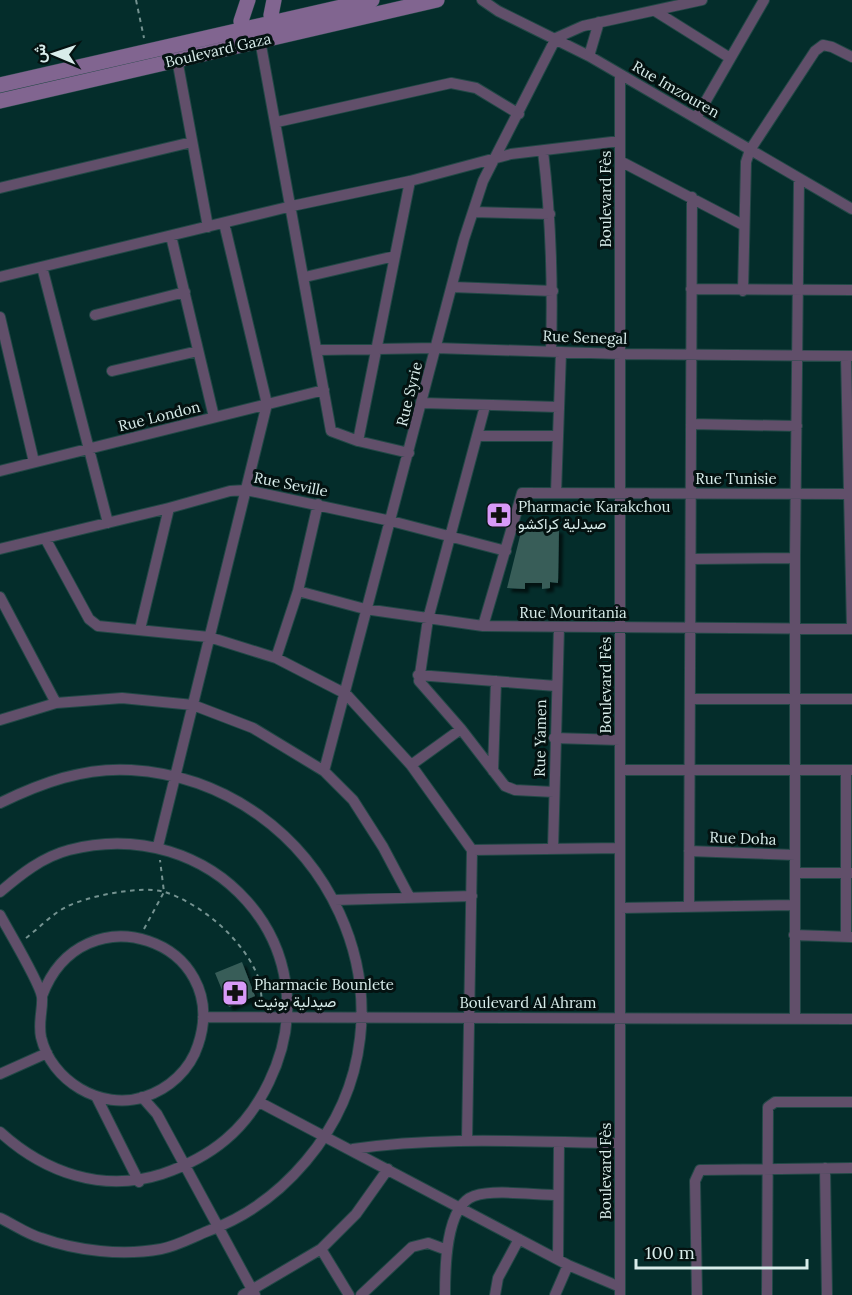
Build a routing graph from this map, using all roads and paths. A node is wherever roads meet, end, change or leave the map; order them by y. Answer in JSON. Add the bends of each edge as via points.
{"nodes":[{"id":1,"x":135,"y":0,"type":"edge"},
{"id":2,"x":248,"y":0,"type":"edge"},
{"id":3,"x":274,"y":0,"type":"edge"},
{"id":4,"x":372,"y":0,"type":"edge"},
{"id":5,"x":437,"y":0,"type":"edge"},
{"id":6,"x":482,"y":0,"type":"edge"},
{"id":7,"x":702,"y":0,"type":"edge"},
{"id":8,"x":765,"y":0,"type":"edge"},
{"id":9,"x":655,"y":11,"type":"junction"},
{"id":10,"x":599,"y":22,"type":"junction"},
{"id":11,"x":269,"y":33,"type":"junction"},
{"id":12,"x":243,"y":37,"type":"junction"},
{"id":13,"x":556,"y":38,"type":"junction"},
{"id":14,"x":149,"y":50,"type":"junction"},
{"id":15,"x":589,"y":56,"type":"junction"},
{"id":16,"x":852,"y":57,"type":"edge"},
{"id":17,"x":730,"y":58,"type":"junction"},
{"id":18,"x":177,"y":59,"type":"junction"},
{"id":19,"x":621,"y":75,"type":"junction"},
{"id":20,"x":0,"y":85,"type":"edge"},
{"id":21,"x":0,"y":101,"type":"edge"},
{"id":22,"x":519,"y":114,"type":"junction"},
{"id":23,"x":696,"y":118,"type":"junction"},
{"id":24,"x":277,"y":122,"type":"junction"},
{"id":25,"x":192,"y":141,"type":"junction"},
{"id":26,"x":620,"y":141,"type":"junction"},
{"id":27,"x":750,"y":150,"type":"junction"},
{"id":28,"x":543,"y":151,"type":"junction"},
{"id":29,"x":495,"y":158,"type":"junction"},
{"id":30,"x":621,"y":161,"type":"junction"},
{"id":31,"x":799,"y":180,"type":"junction"},
{"id":32,"x":411,"y":181,"type":"junction"},
{"id":33,"x":0,"y":188,"type":"edge"},
{"id":34,"x":692,"y":197,"type":"junction"},
{"id":35,"x":292,"y":206,"type":"junction"},
{"id":36,"x":852,"y":209,"type":"edge"},
{"id":37,"x":473,"y":212,"type":"junction"},
{"id":38,"x":550,"y":214,"type":"junction"},
{"id":39,"x":224,"y":223,"type":"junction"},
{"id":40,"x":743,"y":225,"type":"junction"},
{"id":41,"x":208,"y":227,"type":"junction"},
{"id":42,"x":171,"y":236,"type":"junction"},
{"id":43,"x":395,"y":256,"type":"junction"},
{"id":44,"x":42,"y":267,"type":"junction"},
{"id":45,"x":0,"y":277,"type":"edge"},
{"id":46,"x":305,"y":277,"type":"junction"},
{"id":47,"x":452,"y":287,"type":"junction"},
{"id":48,"x":691,"y":289,"type":"junction"},
{"id":49,"x":852,"y":290,"type":"edge"},
{"id":50,"x":553,"y":291,"type":"junction"},
{"id":51,"x":743,"y":291,"type":"junction"},
{"id":52,"x":798,"y":291,"type":"junction"},
{"id":53,"x":185,"y":292,"type":"junction"},
{"id":54,"x":95,"y":315,"type":"dead end"},
{"id":55,"x":0,"y":317,"type":"edge"},
{"id":56,"x":377,"y":347,"type":"junction"},
{"id":57,"x":436,"y":348,"type":"junction"},
{"id":58,"x":318,"y":350,"type":"junction"},
{"id":59,"x":198,"y":351,"type":"junction"},
{"id":60,"x":556,"y":351,"type":"junction"},
{"id":61,"x":620,"y":354,"type":"junction"},
{"id":62,"x":691,"y":354,"type":"junction"},
{"id":63,"x":797,"y":355,"type":"junction"},
{"id":64,"x":849,"y":356,"type":"edge"},
{"id":65,"x":112,"y":371,"type":"dead end"},
{"id":66,"x":324,"y":390,"type":"junction"},
{"id":67,"x":267,"y":404,"type":"junction"},
{"id":68,"x":422,"y":404,"type":"junction"},
{"id":69,"x":485,"y":406,"type":"junction"},
{"id":70,"x":558,"y":407,"type":"junction"},
{"id":71,"x":214,"y":417,"type":"junction"},
{"id":72,"x":691,"y":423,"type":"junction"},
{"id":73,"x":797,"y":426,"type":"junction"},
{"id":74,"x":478,"y":436,"type":"junction"},
{"id":75,"x":557,"y":436,"type":"junction"},
{"id":76,"x":358,"y":441,"type":"junction"},
{"id":77,"x":89,"y":448,"type":"junction"},
{"id":78,"x":409,"y":453,"type":"junction"},
{"id":79,"x":34,"y":462,"type":"junction"},
{"id":80,"x":0,"y":471,"type":"edge"},
{"id":81,"x":246,"y":490,"type":"junction"},
{"id":82,"x":556,"y":493,"type":"junction"},
{"id":83,"x":691,"y":493,"type":"junction"},
{"id":84,"x":797,"y":493,"type":"junction"},
{"id":85,"x":620,"y":494,"type":"junction"},
{"id":86,"x":850,"y":494,"type":"edge"},
{"id":87,"x":318,"y":504,"type":"junction"},
{"id":88,"x":169,"y":508,"type":"junction"},
{"id":89,"x":391,"y":521,"type":"junction"},
{"id":90,"x":108,"y":523,"type":"junction"},
{"id":91,"x":450,"y":537,"type":"junction"},
{"id":92,"x":45,"y":538,"type":"junction"},
{"id":93,"x":0,"y":549,"type":"edge"},
{"id":94,"x":506,"y":550,"type":"junction"},
{"id":95,"x":795,"y":558,"type":"junction"},
{"id":96,"x":692,"y":559,"type":"junction"},
{"id":97,"x":850,"y":564,"type":"edge"},
{"id":98,"x":298,"y":591,"type":"junction"},
{"id":99,"x":0,"y":597,"type":"edge"},
{"id":100,"x":365,"y":609,"type":"junction"},
{"id":101,"x":428,"y":619,"type":"junction"},
{"id":102,"x":483,"y":626,"type":"junction"},
{"id":103,"x":690,"y":626,"type":"junction"},
{"id":104,"x":559,"y":627,"type":"junction"},
{"id":105,"x":621,"y":627,"type":"junction"},
{"id":106,"x":140,"y":629,"type":"junction"},
{"id":107,"x":796,"y":629,"type":"junction"},
{"id":108,"x":852,"y":629,"type":"edge"},
{"id":109,"x":208,"y":637,"type":"junction"},
{"id":110,"x":276,"y":657,"type":"junction"},
{"id":111,"x":418,"y":675,"type":"junction"},
{"id":112,"x":496,"y":681,"type":"junction"},
{"id":113,"x":556,"y":686,"type":"junction"},
{"id":114,"x":346,"y":694,"type":"junction"},
{"id":115,"x":690,"y":699,"type":"junction"},
{"id":116,"x":796,"y":699,"type":"junction"},
{"id":117,"x":852,"y":699,"type":"edge"},
{"id":118,"x":56,"y":703,"type":"junction"},
{"id":119,"x":193,"y":705,"type":"junction"},
{"id":120,"x":0,"y":720,"type":"edge"},
{"id":121,"x":461,"y":729,"type":"junction"},
{"id":122,"x":555,"y":738,"type":"junction"},
{"id":123,"x":620,"y":740,"type":"junction"},
{"id":124,"x":411,"y":765,"type":"junction"},
{"id":125,"x":620,"y":770,"type":"junction"},
{"id":126,"x":849,"y":770,"type":"edge"},
{"id":127,"x":324,"y":771,"type":"junction"},
{"id":128,"x":493,"y":771,"type":"junction"},
{"id":129,"x":796,"y":771,"type":"junction"},
{"id":130,"x":688,"y":772,"type":"junction"},
{"id":131,"x":176,"y":776,"type":"junction"},
{"id":132,"x":554,"y":792,"type":"junction"},
{"id":133,"x":0,"y":803,"type":"edge"},
{"id":134,"x":849,"y":825,"type":"edge"},
{"id":135,"x":158,"y":846,"type":"junction"},
{"id":136,"x":620,"y":848,"type":"junction"},
{"id":137,"x":553,"y":849,"type":"junction"},
{"id":138,"x":472,"y":850,"type":"junction"},
{"id":139,"x":689,"y":851,"type":"junction"},
{"id":140,"x":795,"y":855,"type":"junction"},
{"id":141,"x":795,"y":873,"type":"junction"},
{"id":142,"x":849,"y":873,"type":"edge"},
{"id":143,"x":0,"y":892,"type":"edge"},
{"id":144,"x":164,"y":892,"type":"junction"},
{"id":145,"x":472,"y":896,"type":"junction"},
{"id":146,"x":410,"y":898,"type":"junction"},
{"id":147,"x":335,"y":900,"type":"junction"},
{"id":148,"x":794,"y":904,"type":"junction"},
{"id":149,"x":689,"y":906,"type":"junction"},
{"id":150,"x":620,"y":908,"type":"junction"},
{"id":151,"x":0,"y":915,"type":"edge"},
{"id":152,"x":794,"y":936,"type":"junction"},
{"id":153,"x":140,"y":937,"type":"junction"},
{"id":154,"x":849,"y":937,"type":"edge"},
{"id":155,"x":17,"y":945,"type":"junction"},
{"id":156,"x":42,"y":996,"type":"junction"},
{"id":157,"x":265,"y":1016,"type":"junction"},
{"id":158,"x":289,"y":1016,"type":"junction"},
{"id":159,"x":361,"y":1016,"type":"junction"},
{"id":160,"x":203,"y":1017,"type":"junction"},
{"id":161,"x":470,"y":1017,"type":"junction"},
{"id":162,"x":620,"y":1018,"type":"junction"},
{"id":163,"x":795,"y":1018,"type":"junction"},
{"id":164,"x":852,"y":1019,"type":"edge"},
{"id":165,"x":47,"y":1053,"type":"junction"},
{"id":166,"x":0,"y":1074,"type":"edge"},
{"id":167,"x":96,"y":1096,"type":"junction"},
{"id":168,"x":142,"y":1097,"type":"junction"},
{"id":169,"x":259,"y":1102,"type":"junction"},
{"id":170,"x":852,"y":1102,"type":"edge"},
{"id":171,"x":0,"y":1132,"type":"edge"},
{"id":172,"x":326,"y":1137,"type":"junction"},
{"id":173,"x":466,"y":1141,"type":"junction"},
{"id":174,"x":559,"y":1143,"type":"junction"},
{"id":175,"x":621,"y":1143,"type":"junction"},
{"id":176,"x":353,"y":1149,"type":"junction"},
{"id":177,"x":184,"y":1167,"type":"junction"},
{"id":178,"x":825,"y":1168,"type":"junction"},
{"id":179,"x":852,"y":1168,"type":"edge"},
{"id":180,"x":388,"y":1169,"type":"junction"},
{"id":181,"x":768,"y":1169,"type":"junction"},
{"id":182,"x":139,"y":1182,"type":"junction"},
{"id":183,"x":558,"y":1195,"type":"junction"},
{"id":184,"x":460,"y":1208,"type":"junction"},
{"id":185,"x":0,"y":1218,"type":"edge"},
{"id":186,"x":218,"y":1228,"type":"junction"},
{"id":187,"x":519,"y":1239,"type":"junction"},
{"id":188,"x":321,"y":1249,"type":"junction"},
{"id":189,"x":447,"y":1250,"type":"junction"},
{"id":190,"x":558,"y":1259,"type":"junction"},
{"id":191,"x":568,"y":1265,"type":"junction"},
{"id":192,"x":620,"y":1291,"type":"edge"},
{"id":193,"x":250,"y":1294,"type":"edge"},
{"id":194,"x":349,"y":1295,"type":"edge"},
{"id":195,"x":361,"y":1295,"type":"edge"},
{"id":196,"x":445,"y":1295,"type":"edge"},
{"id":197,"x":495,"y":1295,"type":"edge"},
{"id":198,"x":555,"y":1295,"type":"edge"},
{"id":199,"x":697,"y":1295,"type":"edge"},
{"id":200,"x":768,"y":1295,"type":"edge"},
{"id":201,"x":827,"y":1295,"type":"edge"}],
"edges":[{"from":1,"to":14,"type":"path"},
{"from":2,"to":12,"type":"street","via":[[243,13]]},
{"from":3,"to":11,"type":"street"},
{"from":4,"to":11,"type":"street","name":"Boulevard Gaza"},
{"from":5,"to":11,"type":"street","name":"Boulevard Gaza"},
{"from":6,"to":13,"type":"street","name":"Rue Imzouren"},
{"from":7,"to":9,"type":"street"},
{"from":8,"to":17,"type":"street"},
{"from":9,"to":10,"type":"street"},
{"from":9,"to":17,"type":"street"},
{"from":10,"to":13,"type":"street"},
{"from":10,"to":15,"type":"street"},
{"from":11,"to":12,"type":"street","name":"Boulevard Gaza"},
{"from":11,"to":24,"type":"street"},
{"from":12,"to":14,"type":"street","name":"Boulevard Gaza"},
{"from":12,"to":18,"type":"street","name":"Boulevard Gaza"},
{"from":13,"to":15,"type":"street","name":"Rue Imzouren"},
{"from":13,"to":22,"type":"street","name":"Rue Syrie"},
{"from":14,"to":20,"type":"street","name":"Boulevard Gaza"},
{"from":15,"to":19,"type":"street","name":"Rue Imzouren"},
{"from":16,"to":27,"type":"street","via":[[823,45],[815,51]]},
{"from":17,"to":23,"type":"street"},
{"from":18,"to":21,"type":"street","name":"Boulevard Gaza"},
{"from":18,"to":25,"type":"street"},
{"from":19,"to":23,"type":"street","name":"Rue Imzouren"},
{"from":19,"to":26,"type":"street","name":"Boulevard Fès"},
{"from":22,"to":24,"type":"street","via":[[476,88],[451,83]]},
{"from":22,"to":29,"type":"street","name":"Rue Syrie"},
{"from":23,"to":27,"type":"street","name":"Rue Imzouren"},
{"from":24,"to":35,"type":"street"},
{"from":25,"to":33,"type":"street"},
{"from":25,"to":41,"type":"street"},
{"from":26,"to":28,"type":"street"},
{"from":26,"to":30,"type":"street","name":"Boulevard Fès"},
{"from":27,"to":31,"type":"street","name":"Rue Imzouren"},
{"from":27,"to":40,"type":"street","via":[[743,184]]},
{"from":28,"to":29,"type":"street"},
{"from":28,"to":38,"type":"street"},
{"from":29,"to":32,"type":"street"},
{"from":29,"to":37,"type":"street","name":"Rue Syrie"},
{"from":30,"to":34,"type":"street"},
{"from":30,"to":61,"type":"street","name":"Boulevard Fès"},
{"from":31,"to":36,"type":"street","name":"Rue Imzouren"},
{"from":31,"to":52,"type":"street"},
{"from":32,"to":35,"type":"street"},
{"from":32,"to":43,"type":"street"},
{"from":34,"to":40,"type":"street"},
{"from":34,"to":48,"type":"street"},
{"from":35,"to":39,"type":"street"},
{"from":35,"to":46,"type":"street"},
{"from":37,"to":38,"type":"street"},
{"from":37,"to":47,"type":"street","name":"Rue Syrie"},
{"from":38,"to":50,"type":"street"},
{"from":39,"to":41,"type":"street"},
{"from":39,"to":67,"type":"street"},
{"from":40,"to":51,"type":"street"},
{"from":41,"to":42,"type":"street"},
{"from":42,"to":44,"type":"street"},
{"from":42,"to":53,"type":"street"},
{"from":43,"to":46,"type":"street"},
{"from":43,"to":56,"type":"street"},
{"from":44,"to":45,"type":"street"},
{"from":44,"to":77,"type":"street"},
{"from":46,"to":58,"type":"street"},
{"from":47,"to":50,"type":"street"},
{"from":47,"to":57,"type":"street","name":"Rue Syrie"},
{"from":48,"to":51,"type":"street"},
{"from":48,"to":62,"type":"street"},
{"from":49,"to":52,"type":"street"},
{"from":50,"to":60,"type":"street"},
{"from":51,"to":52,"type":"street"},
{"from":52,"to":63,"type":"street"},
{"from":53,"to":54,"type":"street"},
{"from":53,"to":59,"type":"street"},
{"from":55,"to":79,"type":"street"},
{"from":56,"to":57,"type":"street","name":"Rue Senegal"},
{"from":56,"to":58,"type":"street","name":"Rue Senegal"},
{"from":56,"to":76,"type":"street"},
{"from":57,"to":60,"type":"street","name":"Rue Senegal"},
{"from":57,"to":68,"type":"street","name":"Rue Syrie"},
{"from":58,"to":66,"type":"street"},
{"from":59,"to":65,"type":"street"},
{"from":59,"to":71,"type":"street"},
{"from":60,"to":61,"type":"street","name":"Rue Senegal"},
{"from":60,"to":70,"type":"street"},
{"from":61,"to":62,"type":"street","name":"Rue Senegal"},
{"from":61,"to":85,"type":"street","name":"Boulevard Fès"},
{"from":62,"to":63,"type":"street","name":"Rue Senegal"},
{"from":62,"to":72,"type":"street"},
{"from":63,"to":64,"type":"street","name":"Rue Senegal"},
{"from":63,"to":73,"type":"street"},
{"from":64,"to":86,"type":"street"},
{"from":66,"to":67,"type":"street","name":"Rue London"},
{"from":66,"to":76,"type":"street","via":[[331,431]]},
{"from":67,"to":71,"type":"street","name":"Rue London"},
{"from":67,"to":81,"type":"street"},
{"from":68,"to":69,"type":"street"},
{"from":68,"to":78,"type":"street","name":"Rue Syrie"},
{"from":69,"to":70,"type":"street"},
{"from":69,"to":74,"type":"street"},
{"from":70,"to":75,"type":"street"},
{"from":71,"to":77,"type":"street","name":"Rue London"},
{"from":72,"to":73,"type":"street"},
{"from":72,"to":83,"type":"street"},
{"from":73,"to":84,"type":"street"},
{"from":74,"to":75,"type":"street"},
{"from":74,"to":91,"type":"street"},
{"from":75,"to":82,"type":"street"},
{"from":76,"to":78,"type":"street"},
{"from":77,"to":79,"type":"street","name":"Rue London"},
{"from":77,"to":90,"type":"street"},
{"from":78,"to":89,"type":"street","name":"Rue Syrie"},
{"from":79,"to":80,"type":"street","name":"Rue London"},
{"from":81,"to":87,"type":"street","name":"Rue Seville"},
{"from":81,"to":88,"type":"street","name":"Rue Seville"},
{"from":81,"to":109,"type":"street"},
{"from":82,"to":85,"type":"street","name":"Rue Tunisie"},
{"from":82,"to":94,"type":"street","name":"Rue Tunisie","via":[[522,493]]},
{"from":83,"to":84,"type":"street","name":"Rue Tunisie"},
{"from":83,"to":85,"type":"street","name":"Rue Tunisie"},
{"from":83,"to":96,"type":"street"},
{"from":84,"to":86,"type":"street","name":"Rue Tunisie"},
{"from":84,"to":95,"type":"street"},
{"from":85,"to":105,"type":"street","name":"Boulevard Fès"},
{"from":86,"to":97,"type":"street"},
{"from":87,"to":89,"type":"street","name":"Rue Seville"},
{"from":87,"to":98,"type":"street"},
{"from":88,"to":90,"type":"street","name":"Rue Seville"},
{"from":88,"to":106,"type":"street"},
{"from":89,"to":91,"type":"street","name":"Rue Seville"},
{"from":89,"to":100,"type":"street","name":"Rue Syrie"},
{"from":90,"to":92,"type":"street","name":"Rue Seville"},
{"from":91,"to":94,"type":"street","name":"Rue Seville"},
{"from":91,"to":101,"type":"street"},
{"from":92,"to":93,"type":"street","name":"Rue Seville"},
{"from":92,"to":106,"type":"street","via":[[92,622],[102,627]]},
{"from":94,"to":102,"type":"street"},
{"from":95,"to":96,"type":"street"},
{"from":95,"to":107,"type":"street"},
{"from":96,"to":103,"type":"street"},
{"from":97,"to":108,"type":"street"},
{"from":98,"to":100,"type":"street","name":"Rue Mouritania"},
{"from":98,"to":110,"type":"street"},
{"from":99,"to":118,"type":"street"},
{"from":100,"to":101,"type":"street","name":"Rue Mouritania"},
{"from":100,"to":114,"type":"street","name":"Rue Syrie"},
{"from":101,"to":102,"type":"street","name":"Rue Mouritania"},
{"from":101,"to":111,"type":"street"},
{"from":102,"to":104,"type":"street","name":"Rue Mouritania"},
{"from":103,"to":105,"type":"street","name":"Rue Mouritania"},
{"from":103,"to":107,"type":"street","name":"Rue Mouritania"},
{"from":103,"to":115,"type":"street"},
{"from":104,"to":105,"type":"street","name":"Rue Mouritania"},
{"from":104,"to":113,"type":"street","name":"Rue Yamen"},
{"from":105,"to":123,"type":"street","name":"Boulevard Fès"},
{"from":106,"to":109,"type":"street"},
{"from":107,"to":108,"type":"street","name":"Rue Mouritania"},
{"from":107,"to":116,"type":"street"},
{"from":109,"to":110,"type":"street"},
{"from":109,"to":119,"type":"street"},
{"from":110,"to":114,"type":"street"},
{"from":111,"to":112,"type":"street"},
{"from":111,"to":121,"type":"street","via":[[423,687]]},
{"from":112,"to":113,"type":"street"},
{"from":112,"to":128,"type":"street"},
{"from":113,"to":122,"type":"street","name":"Rue Yamen"},
{"from":114,"to":124,"type":"street"},
{"from":114,"to":127,"type":"street","name":"Rue Syrie"},
{"from":115,"to":116,"type":"street"},
{"from":115,"to":130,"type":"street"},
{"from":116,"to":117,"type":"street"},
{"from":116,"to":129,"type":"street"},
{"from":118,"to":119,"type":"street","via":[[122,698]]},
{"from":118,"to":120,"type":"street"},
{"from":119,"to":127,"type":"street","via":[[253,728]]},
{"from":119,"to":131,"type":"street"},
{"from":121,"to":124,"type":"street"},
{"from":121,"to":128,"type":"street"},
{"from":122,"to":123,"type":"street"},
{"from":122,"to":132,"type":"street","name":"Rue Yamen"},
{"from":123,"to":125,"type":"street","name":"Boulevard Fès"},
{"from":124,"to":138,"type":"street"},
{"from":125,"to":130,"type":"street"},
{"from":125,"to":136,"type":"street","name":"Boulevard Fès"},
{"from":126,"to":129,"type":"street"},
{"from":126,"to":134,"type":"street"},
{"from":127,"to":146,"type":"street","via":[[353,800]]},
{"from":128,"to":132,"type":"street","via":[[515,790]]},
{"from":129,"to":130,"type":"street"},
{"from":129,"to":140,"type":"street"},
{"from":130,"to":139,"type":"street"},
{"from":131,"to":133,"type":"street","via":[[129,770],[82,772],[37,785]]},
{"from":131,"to":135,"type":"street"},
{"from":131,"to":147,"type":"street","via":[[225,793],[269,820],[306,857]]},
{"from":132,"to":137,"type":"street","name":"Rue Yamen"},
{"from":134,"to":142,"type":"street"},
{"from":135,"to":143,"type":"street","via":[[112,842],[67,850],[26,870]]},
{"from":135,"to":144,"type":"path"},
{"from":135,"to":158,"type":"street","via":[[194,859],[226,880],[254,908],[273,941],[285,978]]},
{"from":136,"to":137,"type":"street"},
{"from":136,"to":150,"type":"street","name":"Boulevard Fès"},
{"from":137,"to":138,"type":"street"},
{"from":138,"to":145,"type":"street"},
{"from":139,"to":140,"type":"street","name":"Rue Doha"},
{"from":139,"to":149,"type":"street"},
{"from":140,"to":141,"type":"street"},
{"from":141,"to":142,"type":"street"},
{"from":141,"to":148,"type":"street"},
{"from":142,"to":154,"type":"street"},
{"from":144,"to":153,"type":"path"},
{"from":144,"to":155,"type":"path","via":[[105,894],[66,907]]},
{"from":144,"to":157,"type":"path","via":[[196,907],[235,939],[257,973]]},
{"from":145,"to":146,"type":"street"},
{"from":145,"to":161,"type":"street"},
{"from":146,"to":147,"type":"street"},
{"from":147,"to":159,"type":"street","via":[[356,957]]},
{"from":148,"to":149,"type":"street"},
{"from":148,"to":152,"type":"street"},
{"from":149,"to":150,"type":"street"},
{"from":150,"to":162,"type":"street","name":"Boulevard Fès"},
{"from":151,"to":155,"type":"street"},
{"from":152,"to":154,"type":"street"},
{"from":152,"to":163,"type":"street"},
{"from":153,"to":156,"type":"street","via":[[109,936],[79,946],[56,968]]},
{"from":153,"to":160,"type":"street","via":[[168,950],[185,966],[197,986]]},
{"from":155,"to":156,"type":"street"},
{"from":156,"to":165,"type":"street","via":[[39,1025]]},
{"from":157,"to":158,"type":"street","name":"Boulevard Al Ahram"},
{"from":157,"to":160,"type":"street","name":"Boulevard Al Ahram"},
{"from":158,"to":159,"type":"street","name":"Boulevard Al Ahram"},
{"from":158,"to":169,"type":"street","via":[[280,1060]]},
{"from":159,"to":161,"type":"street","name":"Boulevard Al Ahram"},
{"from":159,"to":172,"type":"street","via":[[352,1079]]},
{"from":160,"to":168,"type":"street","via":[[201,1035],[187,1067],[174,1080]]},
{"from":161,"to":162,"type":"street","name":"Boulevard Al Ahram"},
{"from":161,"to":173,"type":"street"},
{"from":162,"to":163,"type":"street","name":"Boulevard Al Ahram"},
{"from":162,"to":175,"type":"street","name":"Boulevard Fès"},
{"from":163,"to":164,"type":"street","name":"Boulevard Al Ahram"},
{"from":165,"to":166,"type":"street"},
{"from":165,"to":167,"type":"street","via":[[67,1080]]},
{"from":167,"to":168,"type":"street","via":[[111,1100]]},
{"from":167,"to":182,"type":"street"},
{"from":168,"to":177,"type":"street","via":[[157,1114]]},
{"from":169,"to":172,"type":"street"},
{"from":169,"to":177,"type":"street","via":[[229,1140]]},
{"from":170,"to":181,"type":"street","via":[[771,1103],[766,1113]]},
{"from":171,"to":182,"type":"street","via":[[20,1151],[57,1171],[97,1181]]},
{"from":172,"to":176,"type":"street"},
{"from":172,"to":186,"type":"street","via":[[259,1206]]},
{"from":173,"to":174,"type":"street"},
{"from":173,"to":176,"type":"street"},
{"from":174,"to":175,"type":"street"},
{"from":174,"to":183,"type":"street"},
{"from":175,"to":192,"type":"street","name":"Boulevard Fès"},
{"from":176,"to":180,"type":"street"},
{"from":177,"to":182,"type":"street"},
{"from":177,"to":186,"type":"street"},
{"from":178,"to":179,"type":"street"},
{"from":178,"to":181,"type":"street"},
{"from":178,"to":201,"type":"street"},
{"from":180,"to":184,"type":"street"},
{"from":180,"to":188,"type":"street","via":[[356,1214]]},
{"from":181,"to":199,"type":"street","via":[[704,1168],[697,1173]]},
{"from":181,"to":200,"type":"street"},
{"from":183,"to":184,"type":"street","via":[[483,1194],[471,1197]]},
{"from":183,"to":190,"type":"street"},
{"from":184,"to":187,"type":"street"},
{"from":184,"to":189,"type":"street"},
{"from":185,"to":186,"type":"street","via":[[40,1238],[100,1251],[161,1249]]},
{"from":186,"to":193,"type":"street"},
{"from":187,"to":190,"type":"street"},
{"from":187,"to":197,"type":"street","via":[[498,1278]]},
{"from":188,"to":193,"type":"street"},
{"from":188,"to":194,"type":"street"},
{"from":189,"to":195,"type":"street","via":[[428,1243],[411,1247]]},
{"from":189,"to":196,"type":"street"},
{"from":190,"to":191,"type":"street"},
{"from":191,"to":192,"type":"street"},
{"from":191,"to":198,"type":"street"}]}
